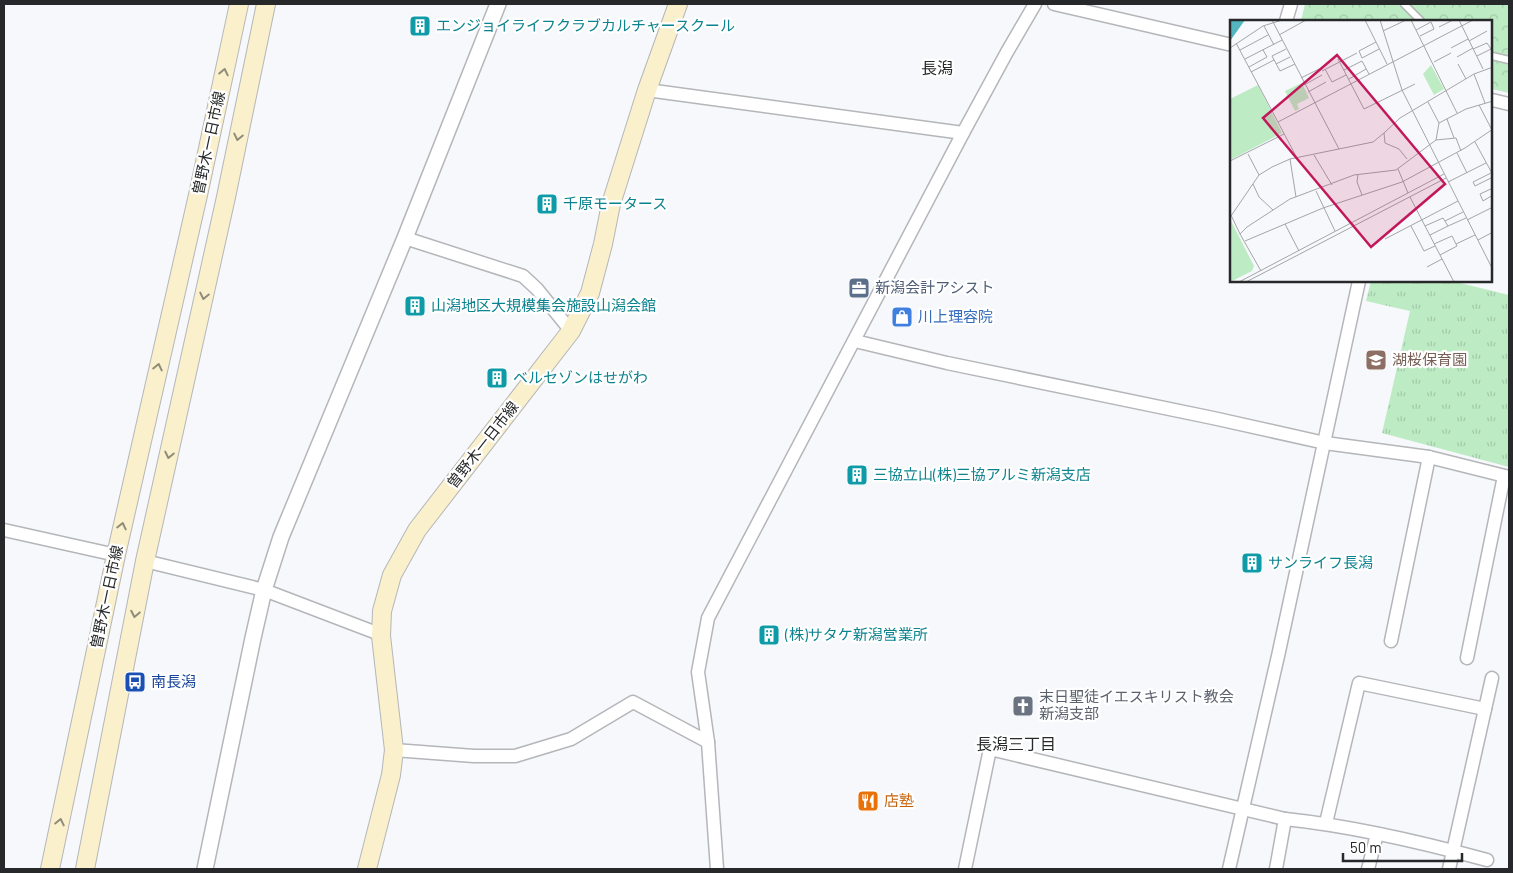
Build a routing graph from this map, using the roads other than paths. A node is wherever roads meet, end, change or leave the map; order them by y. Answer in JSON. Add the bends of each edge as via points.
{"nodes":[{"id":1,"x":239,"y":4,"type":"edge"},
{"id":2,"x":266,"y":4,"type":"edge"},
{"id":3,"x":498,"y":4,"type":"edge"},
{"id":4,"x":678,"y":4,"type":"edge"},
{"id":5,"x":1035,"y":4,"type":"edge"},
{"id":6,"x":1054,"y":4,"type":"edge"},
{"id":7,"x":1290,"y":4,"type":"edge"},
{"id":8,"x":1404,"y":4,"type":"edge"},
{"id":9,"x":1286,"y":20,"type":"edge"},
{"id":10,"x":1420,"y":20,"type":"edge"},
{"id":11,"x":1230,"y":45,"type":"edge"},
{"id":12,"x":1493,"y":56,"type":"edge"},
{"id":13,"x":1509,"y":60,"type":"edge"},
{"id":14,"x":647,"y":90,"type":"junction"},
{"id":15,"x":1493,"y":100,"type":"edge"},
{"id":16,"x":1509,"y":104,"type":"edge"},
{"id":17,"x":963,"y":133,"type":"junction"},
{"id":18,"x":405,"y":238,"type":"junction"},
{"id":19,"x":1359,"y":282,"type":"edge"},
{"id":20,"x":571,"y":331,"type":"junction"},
{"id":21,"x":855,"y":341,"type":"junction"},
{"id":22,"x":1325,"y":443,"type":"junction"},
{"id":23,"x":1429,"y":457,"type":"junction"},
{"id":24,"x":1507,"y":477,"type":"edge"},
{"id":25,"x":4,"y":530,"type":"edge"},
{"id":26,"x":116,"y":555,"type":"junction"},
{"id":27,"x":145,"y":561,"type":"junction"},
{"id":28,"x":264,"y":590,"type":"junction"},
{"id":29,"x":382,"y":635,"type":"junction"},
{"id":30,"x":1390,"y":641,"type":"dead end"},
{"id":31,"x":1467,"y":658,"type":"dead end"},
{"id":32,"x":1492,"y":678,"type":"dead end"},
{"id":33,"x":1485,"y":709,"type":"junction"},
{"id":34,"x":708,"y":742,"type":"junction"},
{"id":35,"x":394,"y":750,"type":"junction"},
{"id":36,"x":1242,"y":808,"type":"junction"},
{"id":37,"x":1285,"y":819,"type":"junction"},
{"id":38,"x":1326,"y":823,"type":"junction"},
{"id":39,"x":1377,"y":834,"type":"junction"},
{"id":40,"x":1453,"y":851,"type":"junction"},
{"id":41,"x":1487,"y":860,"type":"dead end"},
{"id":42,"x":50,"y":869,"type":"edge"},
{"id":43,"x":85,"y":869,"type":"edge"},
{"id":44,"x":205,"y":869,"type":"edge"},
{"id":45,"x":367,"y":869,"type":"edge"},
{"id":46,"x":717,"y":869,"type":"edge"},
{"id":47,"x":965,"y":869,"type":"edge"},
{"id":48,"x":1229,"y":869,"type":"edge"},
{"id":49,"x":1276,"y":869,"type":"edge"},
{"id":50,"x":1368,"y":869,"type":"edge"},
{"id":51,"x":1449,"y":869,"type":"edge"}],
"edges":[{"from":26,"to":1,"type":"main road","name":"曽野木一日市線","one_way":true},
{"from":2,"to":27,"type":"main road","name":"曽野木一日市線","one_way":true},
{"from":3,"to":18,"type":"street"},
{"from":4,"to":14,"type":"main road","name":"曽野木一日市線"},
{"from":5,"to":17,"type":"street"},
{"from":6,"to":11,"type":"street"},
{"from":7,"to":9,"type":"street"},
{"from":8,"to":10,"type":"lane"},
{"from":12,"to":13,"type":"lane"},
{"from":14,"to":17,"type":"street"},
{"from":14,"to":20,"type":"main road","name":"曽野木一日市線","via":[[611,204],[590,294]]},
{"from":15,"to":16,"type":"street"},
{"from":17,"to":21,"type":"street"},
{"from":18,"to":20,"type":"street","via":[[523,276],[537,288]]},
{"from":18,"to":28,"type":"street","via":[[281,537]]},
{"from":19,"to":22,"type":"street"},
{"from":20,"to":29,"type":"main road","name":"曽野木一日市線","via":[[417,530],[392,574],[382,611]]},
{"from":21,"to":22,"type":"street"},
{"from":21,"to":34,"type":"street","via":[[708,618],[698,672]]},
{"from":22,"to":23,"type":"street"},
{"from":22,"to":36,"type":"street"},
{"from":23,"to":24,"type":"street"},
{"from":23,"to":30,"type":"street"},
{"from":24,"to":31,"type":"street"},
{"from":25,"to":26,"type":"street"},
{"from":42,"to":26,"type":"main road","name":"曽野木一日市線","one_way":true},
{"from":27,"to":28,"type":"street"},
{"from":27,"to":43,"type":"main road","name":"曽野木一日市線","one_way":true},
{"from":28,"to":29,"type":"street"},
{"from":28,"to":44,"type":"street"},
{"from":29,"to":35,"type":"main road","name":"曽野木一日市線"},
{"from":32,"to":33,"type":"street"},
{"from":33,"to":38,"type":"street","via":[[1360,683]]},
{"from":33,"to":40,"type":"street"},
{"from":34,"to":35,"type":"street","via":[[633,702],[571,739],[516,756]]},
{"from":34,"to":46,"type":"street"},
{"from":35,"to":45,"type":"main road","name":"曽野木一日市線","via":[[391,776]]},
{"from":36,"to":37,"type":"street"},
{"from":36,"to":47,"type":"street","via":[[990,749]]},
{"from":36,"to":48,"type":"street"},
{"from":37,"to":38,"type":"street"},
{"from":37,"to":49,"type":"street"},
{"from":38,"to":39,"type":"street"},
{"from":39,"to":40,"type":"street"},
{"from":39,"to":50,"type":"street"},
{"from":40,"to":41,"type":"street"},
{"from":40,"to":51,"type":"street"}]}
